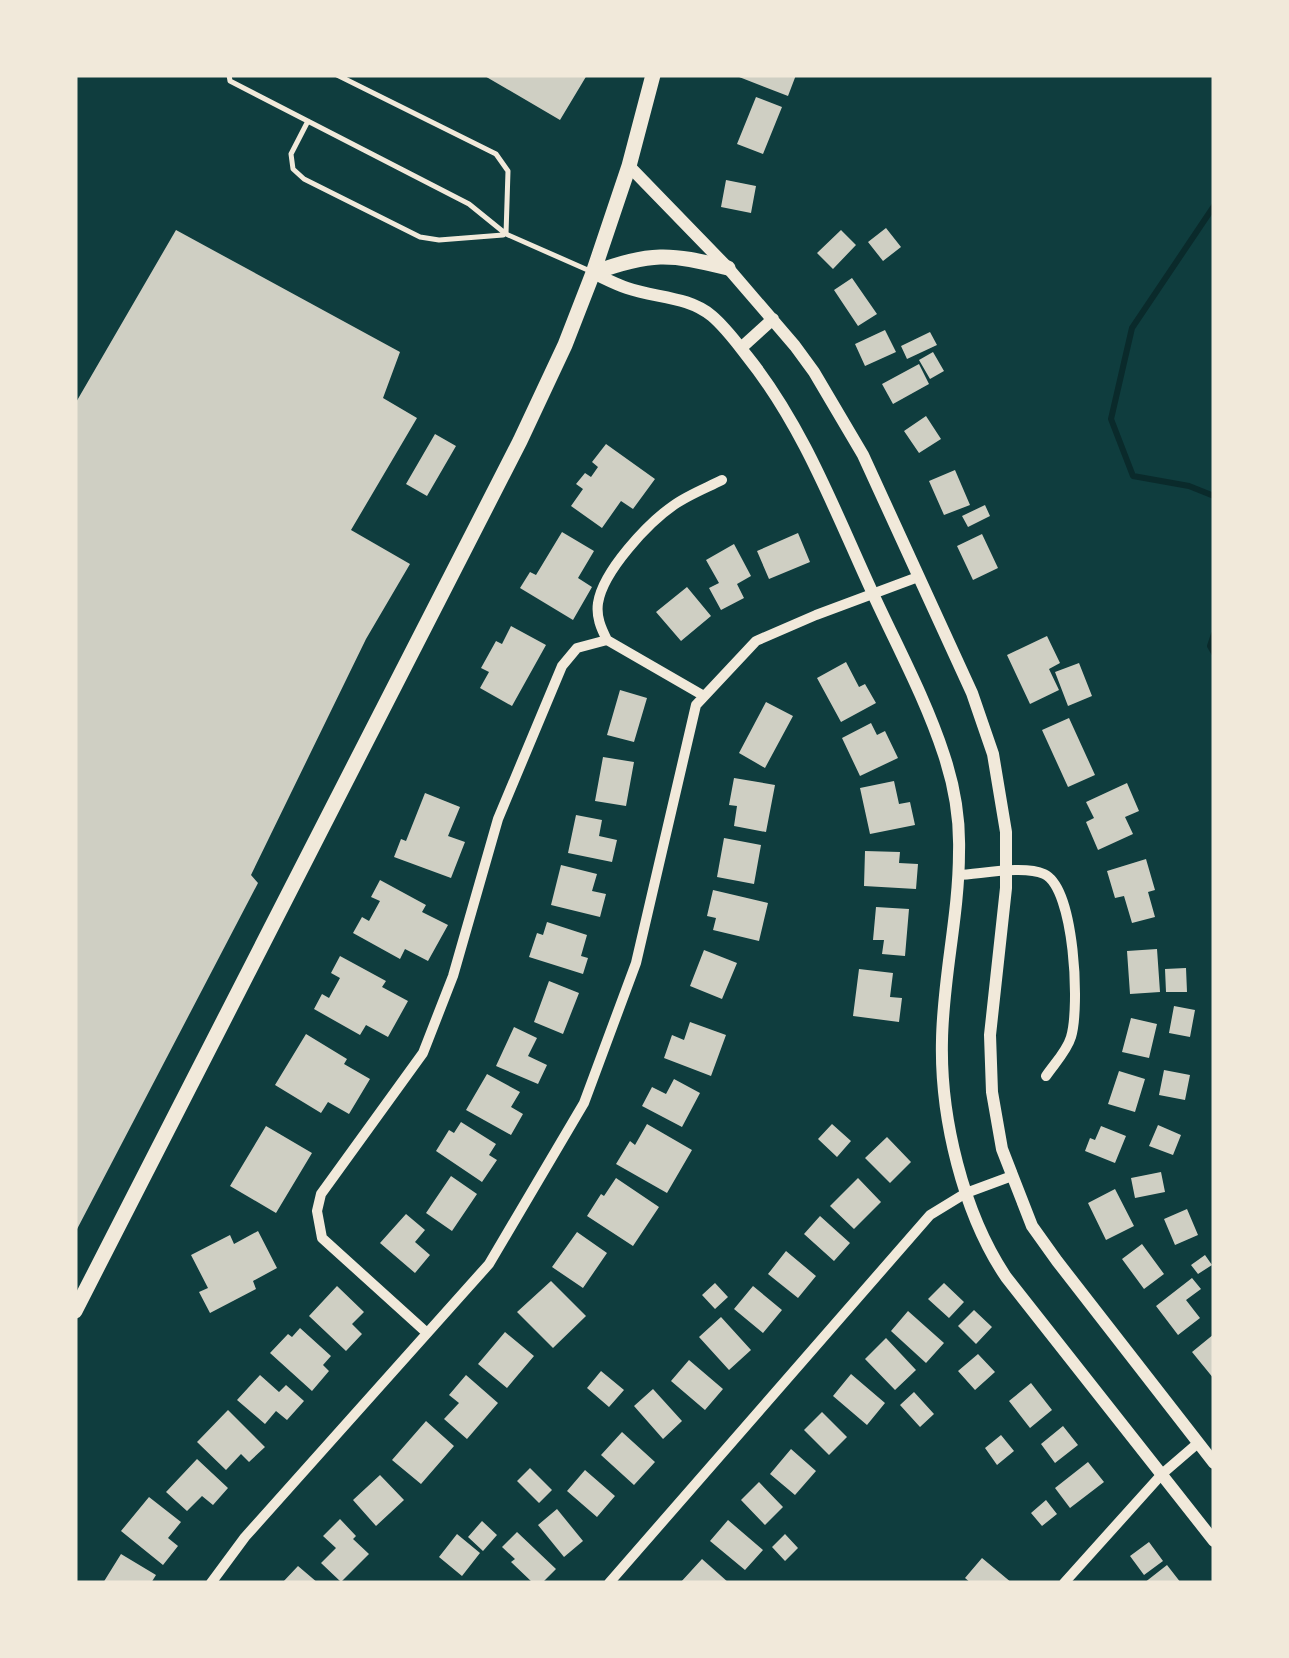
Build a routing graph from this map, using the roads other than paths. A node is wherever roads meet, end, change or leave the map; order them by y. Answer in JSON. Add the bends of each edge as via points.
{"nodes":[{"id":1,"x":229,"y":75,"type":"edge"},
{"id":2,"x":337,"y":75,"type":"edge"},
{"id":3,"x":652,"y":75,"type":"edge"},
{"id":4,"x":308,"y":121,"type":"junction"},
{"id":5,"x":628,"y":166,"type":"junction"},
{"id":6,"x":506,"y":234,"type":"junction"},
{"id":7,"x":728,"y":268,"type":"junction"},
{"id":8,"x":592,"y":273,"type":"junction"},
{"id":9,"x":772,"y":320,"type":"junction"},
{"id":10,"x":741,"y":348,"type":"junction"},
{"id":11,"x":722,"y":480,"type":"dead end"},
{"id":12,"x":918,"y":577,"type":"junction"},
{"id":13,"x":873,"y":594,"type":"junction"},
{"id":14,"x":607,"y":640,"type":"junction"},
{"id":15,"x":704,"y":696,"type":"junction"},
{"id":16,"x":1006,"y":872,"type":"junction"},
{"id":17,"x":958,"y":875,"type":"junction"},
{"id":18,"x":1046,"y":1076,"type":"dead end"},
{"id":19,"x":1012,"y":1176,"type":"junction"},
{"id":20,"x":966,"y":1193,"type":"junction"},
{"id":21,"x":75,"y":1311,"type":"edge"},
{"id":22,"x":427,"y":1333,"type":"junction"},
{"id":23,"x":1198,"y":1443,"type":"junction"},
{"id":24,"x":1214,"y":1463,"type":"edge"},
{"id":25,"x":1162,"y":1474,"type":"junction"},
{"id":26,"x":1214,"y":1541,"type":"edge"},
{"id":27,"x":211,"y":1583,"type":"edge"},
{"id":28,"x":608,"y":1583,"type":"edge"},
{"id":29,"x":1064,"y":1583,"type":"edge"}],
"edges":[{"from":1,"to":4,"type":"lane"},
{"from":2,"to":6,"type":"lane","via":[[496,154],[508,171]]},
{"from":3,"to":5,"type":"main road"},
{"from":4,"to":6,"type":"lane","via":[[470,204]]},
{"from":4,"to":6,"type":"lane","via":[[290,154],[304,178],[420,237]]},
{"from":5,"to":7,"type":"street"},
{"from":5,"to":8,"type":"main road"},
{"from":6,"to":8,"type":"lane"},
{"from":7,"to":8,"type":"main road","via":[[663,255]]},
{"from":7,"to":9,"type":"street"},
{"from":8,"to":10,"type":"street","via":[[700,308]]},
{"from":8,"to":21,"type":"main road","via":[[520,442]]},
{"from":9,"to":10,"type":"street"},
{"from":9,"to":12,"type":"street","via":[[844,421]]},
{"from":10,"to":13,"type":"street","via":[[800,434]]},
{"from":11,"to":14,"type":"street","via":[[645,528],[613,570],[598,600]]},
{"from":12,"to":13,"type":"street"},
{"from":12,"to":16,"type":"street","via":[[993,754]]},
{"from":13,"to":15,"type":"street","via":[[756,641]]},
{"from":13,"to":17,"type":"street","via":[[944,755],[958,829]]},
{"from":14,"to":15,"type":"street"},
{"from":14,"to":22,"type":"street","via":[[577,648],[562,666],[498,819],[453,976],[423,1053],[321,1194],[322,1238]]},
{"from":15,"to":22,"type":"street","via":[[696,704],[636,963],[584,1103],[489,1264]]},
{"from":16,"to":17,"type":"street"},
{"from":16,"to":18,"type":"street","via":[[1050,878],[1068,922],[1075,1019],[1070,1042]]},
{"from":16,"to":19,"type":"street","via":[[990,1062]]},
{"from":17,"to":20,"type":"street","via":[[943,1092]]},
{"from":19,"to":20,"type":"street"},
{"from":19,"to":23,"type":"street","via":[[1032,1226]]},
{"from":20,"to":25,"type":"street","via":[[1006,1277]]},
{"from":20,"to":28,"type":"street","via":[[930,1215]]},
{"from":22,"to":27,"type":"street"},
{"from":23,"to":24,"type":"street"},
{"from":23,"to":25,"type":"street"},
{"from":25,"to":26,"type":"street"},
{"from":25,"to":29,"type":"street"}]}
